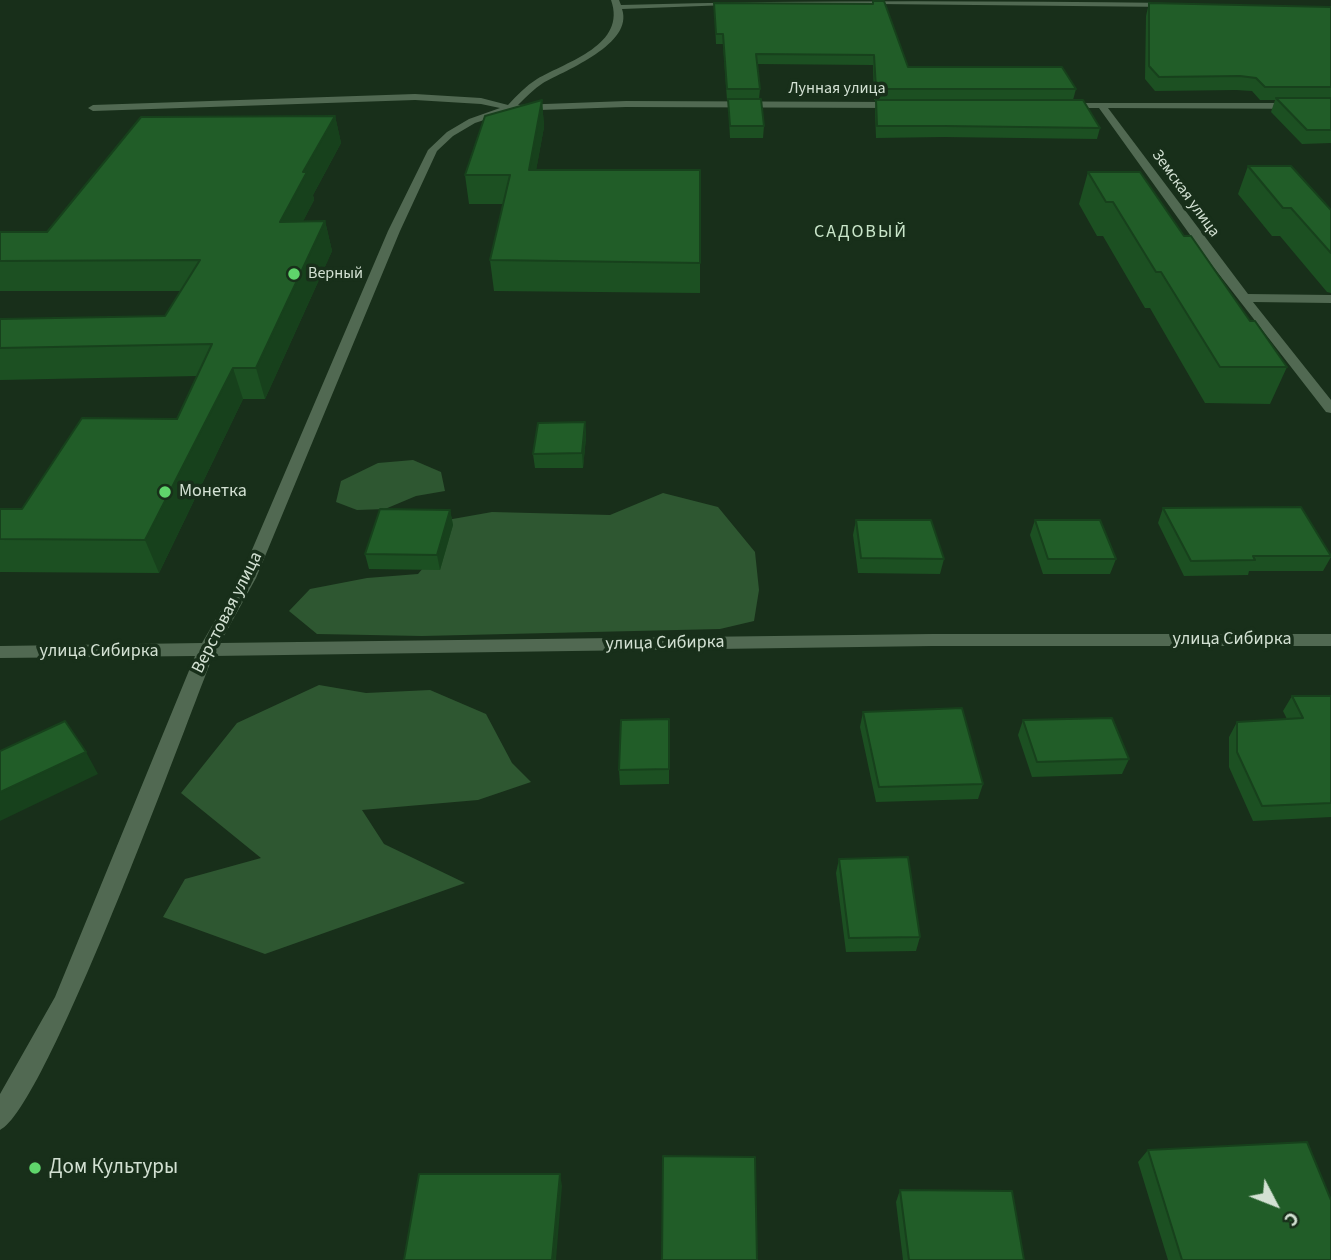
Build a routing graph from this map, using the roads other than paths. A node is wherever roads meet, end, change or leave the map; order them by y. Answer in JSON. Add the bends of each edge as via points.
{"nodes":[{"id":1,"x":617,"y":3,"type":"edge"},
{"id":2,"x":1186,"y":5,"type":"edge"},
{"id":3,"x":909,"y":105,"type":"edge"},
{"id":4,"x":1047,"y":105,"type":"edge"},
{"id":5,"x":1102,"y":106,"type":"junction"},
{"id":6,"x":1331,"y":106,"type":"edge"},
{"id":7,"x":93,"y":108,"type":"dead end"},
{"id":8,"x":510,"y":108,"type":"junction"},
{"id":9,"x":1245,"y":298,"type":"junction"},
{"id":10,"x":1331,"y":299,"type":"edge"},
{"id":11,"x":1331,"y":409,"type":"edge"},
{"id":12,"x":1331,"y":640,"type":"edge"},
{"id":13,"x":205,"y":651,"type":"junction"},
{"id":14,"x":0,"y":652,"type":"edge"},
{"id":15,"x":0,"y":1117,"type":"edge"}],
"edges":[{"from":1,"to":2,"type":"street"},
{"from":1,"to":8,"type":"street","via":[[620,24],[608,40],[537,83]]},
{"from":3,"to":8,"type":"street","name":"Лунная улица"},
{"from":4,"to":5,"type":"street"},
{"from":5,"to":6,"type":"street"},
{"from":5,"to":9,"type":"street","name":"Земская улица"},
{"from":7,"to":8,"type":"street","via":[[415,97],[481,101]]},
{"from":8,"to":13,"type":"street","name":"Верстовая улица","via":[[472,121],[433,150],[394,231],[248,578]]},
{"from":9,"to":10,"type":"street"},
{"from":9,"to":11,"type":"street","name":"Земская улица"},
{"from":12,"to":13,"type":"street","name":"улица Сибирка","via":[[932,640]]},
{"from":13,"to":14,"type":"street","name":"улица Сибирка"},
{"from":13,"to":15,"type":"street","name":"Верстовая улица","via":[[64,1003]]}]}
